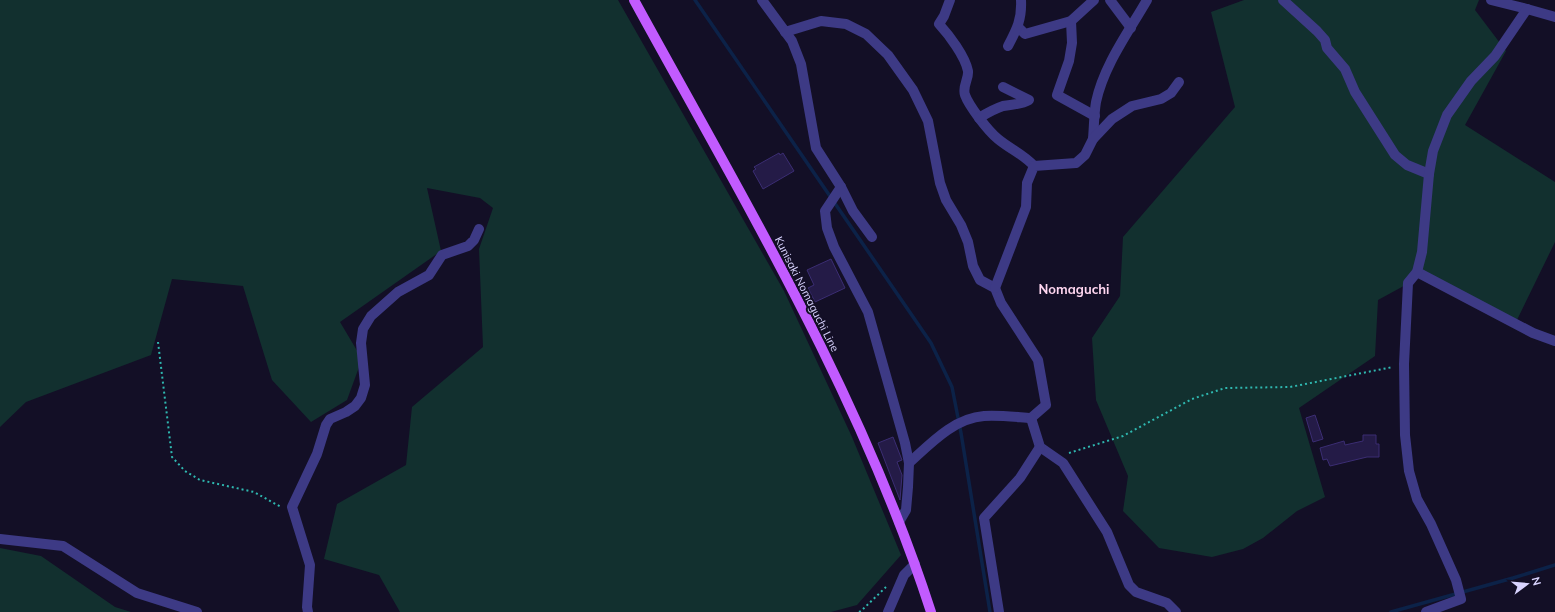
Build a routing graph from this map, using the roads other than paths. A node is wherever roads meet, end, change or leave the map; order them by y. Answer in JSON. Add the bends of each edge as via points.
{"nodes":[{"id":1,"x":634,"y":0,"type":"edge"},
{"id":2,"x":762,"y":0,"type":"edge"},
{"id":3,"x":950,"y":0,"type":"edge"},
{"id":4,"x":1021,"y":0,"type":"edge"},
{"id":5,"x":1094,"y":0,"type":"edge"},
{"id":6,"x":1110,"y":0,"type":"edge"},
{"id":7,"x":1147,"y":0,"type":"edge"},
{"id":8,"x":1283,"y":0,"type":"edge"},
{"id":9,"x":1491,"y":0,"type":"edge"},
{"id":10,"x":1527,"y":8,"type":"junction"},
{"id":11,"x":1555,"y":17,"type":"edge"},
{"id":12,"x":1071,"y":21,"type":"junction"},
{"id":13,"x":1018,"y":27,"type":"junction"},
{"id":14,"x":1131,"y":28,"type":"junction"},
{"id":15,"x":785,"y":32,"type":"junction"},
{"id":16,"x":1008,"y":46,"type":"dead end"},
{"id":17,"x":1179,"y":82,"type":"dead end"},
{"id":18,"x":1003,"y":88,"type":"dead end"},
{"id":19,"x":1095,"y":116,"type":"junction"},
{"id":20,"x":979,"y":118,"type":"junction"},
{"id":21,"x":1093,"y":139,"type":"junction"},
{"id":22,"x":1034,"y":166,"type":"junction"},
{"id":23,"x":1429,"y":174,"type":"junction"},
{"id":24,"x":841,"y":187,"type":"junction"},
{"id":25,"x":479,"y":229,"type":"dead end"},
{"id":26,"x":872,"y":237,"type":"dead end"},
{"id":27,"x":1417,"y":272,"type":"junction"},
{"id":28,"x":995,"y":288,"type":"junction"},
{"id":29,"x":1555,"y":341,"type":"edge"},
{"id":30,"x":1031,"y":418,"type":"junction"},
{"id":31,"x":1040,"y":447,"type":"junction"},
{"id":32,"x":908,"y":463,"type":"junction"},
{"id":33,"x":899,"y":522,"type":"junction"},
{"id":34,"x":0,"y":538,"type":"edge"},
{"id":35,"x":916,"y":564,"type":"junction"},
{"id":36,"x":198,"y":612,"type":"edge"},
{"id":37,"x":308,"y":612,"type":"edge"},
{"id":38,"x":888,"y":612,"type":"edge"},
{"id":39,"x":931,"y":612,"type":"edge"},
{"id":40,"x":999,"y":612,"type":"edge"},
{"id":41,"x":1176,"y":612,"type":"edge"},
{"id":42,"x":1426,"y":612,"type":"edge"}],
"edges":[{"from":1,"to":33,"type":"main road","name":"Kunisaki Nomaguchi Line","via":[[793,289],[838,379]]},
{"from":2,"to":15,"type":"street"},
{"from":3,"to":20,"type":"street","via":[[939,24],[961,55],[968,70],[965,95]]},
{"from":4,"to":13,"type":"street","via":[[1022,14]]},
{"from":5,"to":12,"type":"street"},
{"from":6,"to":14,"type":"street"},
{"from":7,"to":14,"type":"street"},
{"from":8,"to":23,"type":"street","via":[[1325,40],[1327,48],[1345,69],[1355,92],[1395,155],[1407,165]]},
{"from":9,"to":10,"type":"street"},
{"from":10,"to":11,"type":"street"},
{"from":10,"to":23,"type":"street","via":[[1495,56],[1471,81],[1447,115],[1433,151]]},
{"from":12,"to":13,"type":"street","via":[[1025,34]]},
{"from":12,"to":19,"type":"street","via":[[1072,44],[1069,61],[1057,95]]},
{"from":13,"to":16,"type":"street"},
{"from":14,"to":19,"type":"street","via":[[1113,56],[1103,79]]},
{"from":15,"to":24,"type":"street","via":[[792,41],[801,64],[816,148]]},
{"from":15,"to":28,"type":"street","via":[[821,21],[846,24],[866,34],[888,55],[913,90],[928,121],[942,189],[968,242],[972,266],[980,280]]},
{"from":17,"to":21,"type":"street","via":[[1171,93],[1161,99],[1132,106],[1112,119]]},
{"from":18,"to":20,"type":"street","via":[[1029,100],[992,110]]},
{"from":19,"to":21,"type":"street"},
{"from":20,"to":22,"type":"street","via":[[997,139],[1026,157]]},
{"from":21,"to":22,"type":"street","via":[[1085,155],[1076,163]]},
{"from":22,"to":28,"type":"street","via":[[1027,183],[1026,207]]},
{"from":23,"to":27,"type":"street","via":[[1422,252]]},
{"from":24,"to":26,"type":"street"},
{"from":24,"to":32,"type":"street","via":[[825,211],[827,228],[834,247],[868,312],[905,443]]},
{"from":25,"to":37,"type":"street","via":[[468,246],[442,255],[429,274],[398,292],[371,316],[363,329],[361,343],[365,385],[361,398],[355,406],[330,419],[292,508],[310,564]]},
{"from":27,"to":29,"type":"street","via":[[1533,333]]},
{"from":27,"to":42,"type":"street","via":[[1408,283],[1404,364],[1405,435],[1409,471],[1417,499],[1456,580],[1460,599]]},
{"from":28,"to":30,"type":"street","via":[[1001,303],[1038,360],[1046,405]]},
{"from":30,"to":31,"type":"street"},
{"from":30,"to":32,"type":"street","via":[[984,416],[970,419],[947,430]]},
{"from":31,"to":40,"type":"street","via":[[1020,478],[984,518]]},
{"from":31,"to":41,"type":"street","via":[[1063,463],[1107,532],[1129,585],[1136,592],[1167,603]]},
{"from":32,"to":33,"type":"street","via":[[906,510]]},
{"from":33,"to":35,"type":"main road","name":"Kunisaki Nomaguchi Line"},
{"from":34,"to":36,"type":"street","via":[[63,546],[137,593]]},
{"from":35,"to":38,"type":"street","via":[[904,575]]},
{"from":35,"to":39,"type":"main road","name":"Kunisaki Nomaguchi Line"}]}
